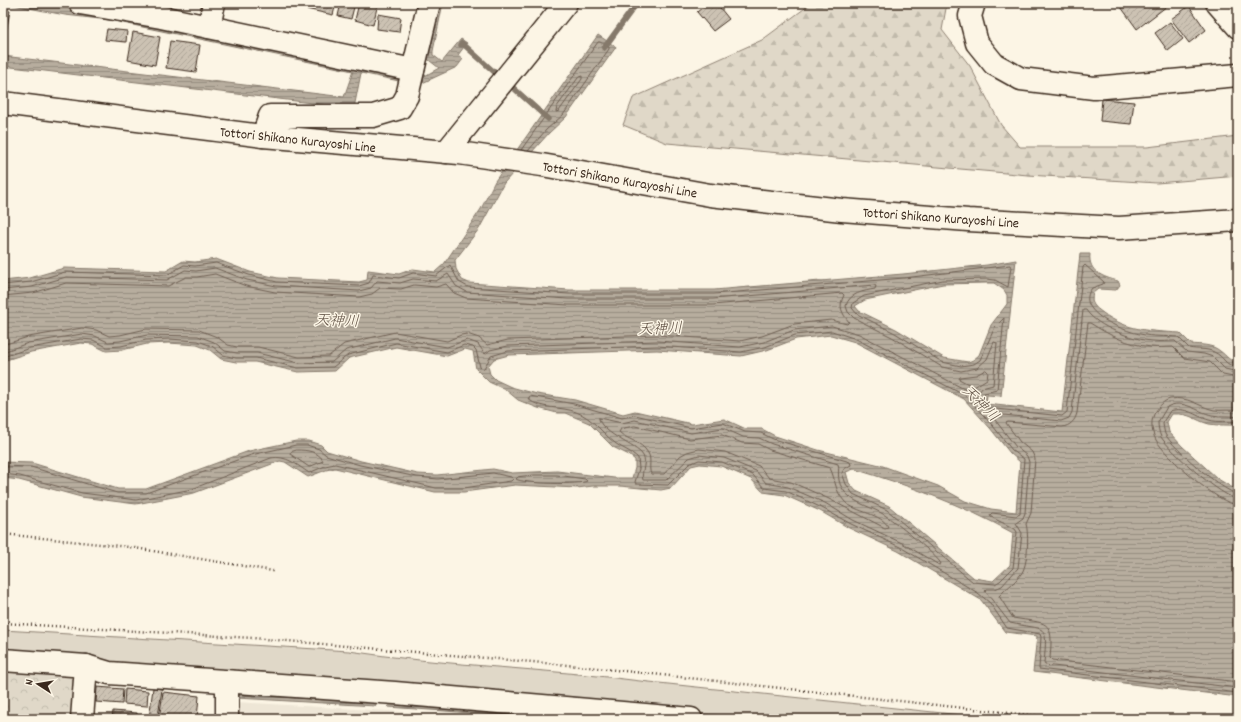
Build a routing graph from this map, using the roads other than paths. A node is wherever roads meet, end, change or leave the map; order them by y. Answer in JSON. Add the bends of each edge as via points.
{"nodes":[{"id":1,"x":80,"y":3,"type":"edge"},
{"id":2,"x":214,"y":3,"type":"edge"},
{"id":3,"x":429,"y":3,"type":"edge"},
{"id":4,"x":566,"y":3,"type":"edge"},
{"id":5,"x":974,"y":3,"type":"edge"},
{"id":6,"x":1217,"y":3,"type":"edge"},
{"id":7,"x":209,"y":27,"type":"junction"},
{"id":8,"x":1238,"y":27,"type":"edge"},
{"id":9,"x":413,"y":70,"type":"junction"},
{"id":10,"x":1238,"y":75,"type":"edge"},
{"id":11,"x":3,"y":103,"type":"edge"},
{"id":12,"x":263,"y":136,"type":"junction"},
{"id":13,"x":453,"y":153,"type":"junction"},
{"id":14,"x":1238,"y":220,"type":"edge"},
{"id":15,"x":3,"y":660,"type":"edge"},
{"id":16,"x":86,"y":666,"type":"junction"},
{"id":17,"x":227,"y":682,"type":"junction"},
{"id":18,"x":82,"y":719,"type":"edge"},
{"id":19,"x":227,"y":719,"type":"edge"},
{"id":20,"x":691,"y":719,"type":"edge"}],
"edges":[{"from":1,"to":7,"type":"street"},
{"from":2,"to":7,"type":"street"},
{"from":3,"to":9,"type":"street"},
{"from":4,"to":13,"type":"street"},
{"from":5,"to":10,"type":"street","via":[[970,16],[977,43],[994,64],[1021,79],[1094,88]]},
{"from":6,"to":8,"type":"street"},
{"from":7,"to":9,"type":"street"},
{"from":9,"to":12,"type":"street","via":[[407,96],[400,108],[373,116],[270,116]]},
{"from":11,"to":12,"type":"street","name":"Tottori Shikano Kurayoshi Line"},
{"from":12,"to":13,"type":"street","name":"Tottori Shikano Kurayoshi Line"},
{"from":13,"to":14,"type":"street","name":"Tottori Shikano Kurayoshi Line","via":[[710,195],[842,210],[1119,228]]},
{"from":15,"to":16,"type":"street"},
{"from":16,"to":17,"type":"street","via":[[109,673]]},
{"from":16,"to":18,"type":"street"},
{"from":17,"to":19,"type":"street"},
{"from":17,"to":20,"type":"street","via":[[395,693]]}]}
